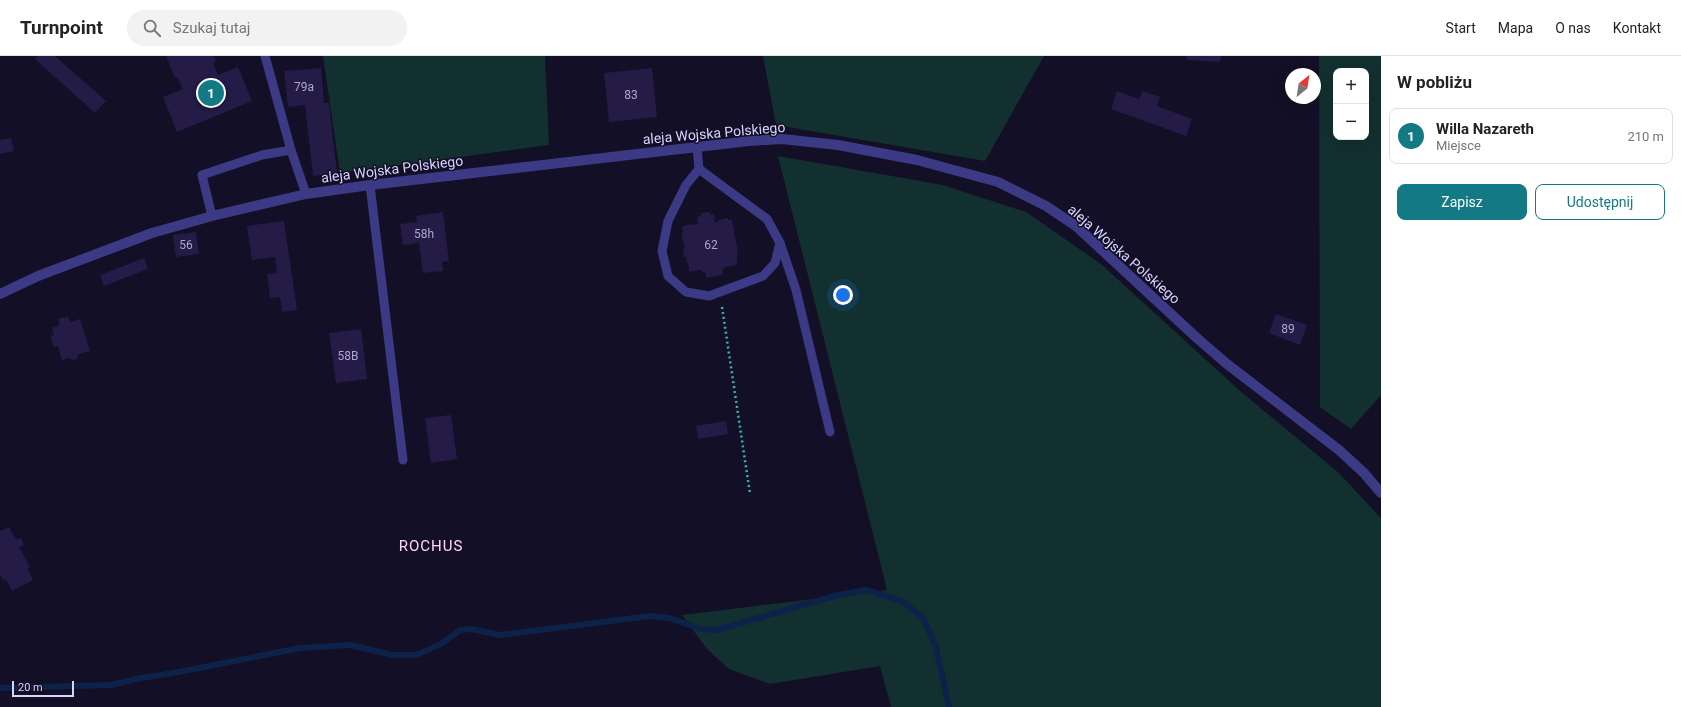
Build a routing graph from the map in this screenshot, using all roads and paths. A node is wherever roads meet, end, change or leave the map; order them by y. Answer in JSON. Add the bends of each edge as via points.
{"nodes":[{"id":1,"x":265,"y":56,"type":"edge"},
{"id":2,"x":697,"y":147,"type":"junction"},
{"id":3,"x":291,"y":150,"type":"junction"},
{"id":4,"x":699,"y":169,"type":"junction"},
{"id":5,"x":370,"y":185,"type":"junction"},
{"id":6,"x":306,"y":194,"type":"junction"},
{"id":7,"x":212,"y":216,"type":"junction"},
{"id":8,"x":780,"y":243,"type":"junction"},
{"id":9,"x":720,"y":292,"type":"junction"},
{"id":10,"x":0,"y":294,"type":"edge"},
{"id":11,"x":830,"y":432,"type":"dead end"},
{"id":12,"x":403,"y":460,"type":"dead end"},
{"id":13,"x":1381,"y":493,"type":"edge"},
{"id":14,"x":750,"y":494,"type":"dead end"}],
"edges":[{"from":1,"to":3,"type":"lane"},
{"from":2,"to":4,"type":"lane"},
{"from":2,"to":5,"type":"street","name":"aleja Wojska Polskiego"},
{"from":2,"to":13,"type":"street","name":"aleja Wojska Polskiego","via":[[782,139],[838,145],[917,160],[998,182],[1076,226],[1209,349],[1339,450]]},
{"from":3,"to":6,"type":"lane"},
{"from":3,"to":7,"type":"lane","via":[[262,155],[202,175]]},
{"from":4,"to":8,"type":"lane","via":[[767,219]]},
{"from":4,"to":9,"type":"lane","via":[[686,185],[668,221],[662,251],[668,276],[686,292],[709,296]]},
{"from":5,"to":6,"type":"street","name":"aleja Wojska Polskiego"},
{"from":5,"to":12,"type":"lane"},
{"from":6,"to":7,"type":"street","name":"aleja Wojska Polskiego"},
{"from":7,"to":10,"type":"street","name":"aleja Wojska Polskiego","via":[[152,233],[38,276]]},
{"from":8,"to":9,"type":"lane","via":[[776,263],[763,276]]},
{"from":8,"to":11,"type":"lane","via":[[796,290]]},
{"from":9,"to":14,"type":"path"}]}
